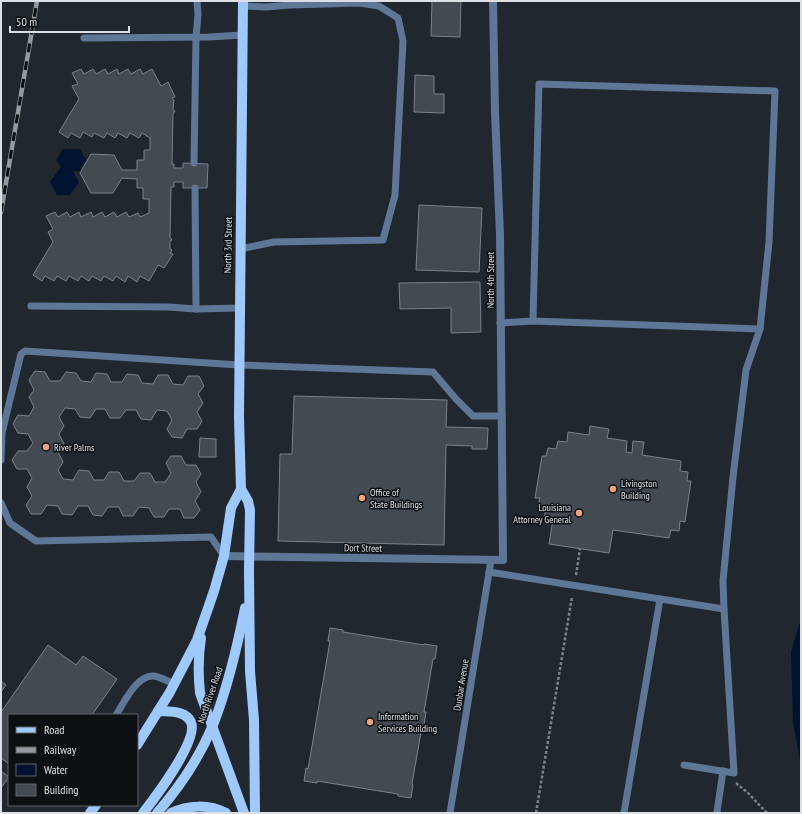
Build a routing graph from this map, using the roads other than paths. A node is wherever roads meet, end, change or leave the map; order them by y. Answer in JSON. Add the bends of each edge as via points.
{"nodes":[{"id":1,"x":197,"y":1,"type":"edge"},
{"id":2,"x":493,"y":1,"type":"edge"},
{"id":3,"x":243,"y":3,"type":"edge"},
{"id":4,"x":243,"y":35,"type":"junction"},
{"id":5,"x":196,"y":36,"type":"junction"},
{"id":6,"x":84,"y":38,"type":"dead end"},
{"id":7,"x":194,"y":163,"type":"dead end"},
{"id":8,"x":195,"y":188,"type":"dead end"},
{"id":9,"x":240,"y":249,"type":"junction"},
{"id":10,"x":31,"y":306,"type":"dead end"},
{"id":11,"x":239,"y":308,"type":"junction"},
{"id":12,"x":196,"y":309,"type":"junction"},
{"id":13,"x":533,"y":321,"type":"junction"},
{"id":14,"x":500,"y":323,"type":"junction"},
{"id":15,"x":760,"y":329,"type":"junction"},
{"id":16,"x":239,"y":365,"type":"junction"},
{"id":17,"x":502,"y":416,"type":"junction"},
{"id":18,"x":1,"y":460,"type":"edge"},
{"id":19,"x":241,"y":489,"type":"junction"},
{"id":20,"x":1,"y":503,"type":"edge"},
{"id":21,"x":224,"y":556,"type":"junction"},
{"id":22,"x":249,"y":557,"type":"junction"},
{"id":23,"x":491,"y":560,"type":"junction"},
{"id":24,"x":503,"y":560,"type":"joint"},
{"id":25,"x":249,"y":570,"type":"junction"},
{"id":26,"x":489,"y":572,"type":"junction"},
{"id":27,"x":660,"y":599,"type":"junction"},
{"id":28,"x":724,"y":609,"type":"junction"},
{"id":29,"x":206,"y":611,"type":"junction"},
{"id":30,"x":174,"y":684,"type":"junction"},
{"id":31,"x":158,"y":711,"type":"junction"},
{"id":32,"x":117,"y":714,"type":"edge"},
{"id":33,"x":212,"y":727,"type":"junction"},
{"id":34,"x":138,"y":743,"type":"edge"},
{"id":35,"x":684,"y":765,"type":"dead end"},
{"id":36,"x":723,"y":772,"type":"junction"},
{"id":37,"x":717,"y":812,"type":"edge"},
{"id":38,"x":142,"y":813,"type":"edge"},
{"id":39,"x":157,"y":813,"type":"edge"},
{"id":40,"x":171,"y":813,"type":"edge"},
{"id":41,"x":226,"y":813,"type":"edge"},
{"id":42,"x":244,"y":813,"type":"edge"},
{"id":43,"x":256,"y":813,"type":"edge"},
{"id":44,"x":450,"y":813,"type":"edge"},
{"id":45,"x":624,"y":813,"type":"edge"}],
"edges":[{"from":1,"to":5,"type":"lane"},
{"from":2,"to":14,"type":"street","name":"North 4th Street"},
{"from":3,"to":4,"type":"main road","name":"North 3rd Street"},
{"from":3,"to":9,"type":"lane","via":[[266,7],[360,3],[378,6],[398,18],[403,41],[395,195],[383,240],[274,242]]},
{"from":4,"to":5,"type":"lane"},
{"from":4,"to":9,"type":"main road","name":"North 3rd Street"},
{"from":5,"to":6,"type":"lane"},
{"from":5,"to":7,"type":"lane"},
{"from":8,"to":12,"type":"lane"},
{"from":9,"to":11,"type":"main road","name":"North 3rd Street"},
{"from":10,"to":12,"type":"lane"},
{"from":11,"to":12,"type":"lane"},
{"from":11,"to":16,"type":"main road","name":"North 3rd Street"},
{"from":13,"to":14,"type":"lane"},
{"from":13,"to":15,"type":"lane"},
{"from":13,"to":15,"type":"lane","via":[[539,84],[775,91],[769,242]]},
{"from":14,"to":17,"type":"street","name":"North 4th Street"},
{"from":15,"to":28,"type":"lane","via":[[746,370],[723,581]]},
{"from":16,"to":17,"type":"lane","via":[[433,372],[473,416]]},
{"from":16,"to":18,"type":"lane","via":[[25,351],[21,354],[2,433]]},
{"from":16,"to":19,"type":"main road","name":"North 3rd Street"},
{"from":17,"to":24,"type":"street","name":"North 4th Street"},
{"from":19,"to":21,"type":"main road","name":"North 3rd Street","via":[[231,508]]},
{"from":19,"to":22,"type":"main road","name":"North 3rd Street","via":[[248,500],[250,510]]},
{"from":20,"to":21,"type":"lane","via":[[10,523],[36,541],[211,537]]},
{"from":21,"to":22,"type":"street","name":"Dort Street"},
{"from":21,"to":29,"type":"main road","name":"North 3rd Street"},
{"from":22,"to":23,"type":"street","name":"Dort Street"},
{"from":22,"to":25,"type":"main road","name":"North 3rd Street"},
{"from":23,"to":24,"type":"street","name":"Dort Street"},
{"from":23,"to":26,"type":"lane","name":"Dunbar Avenue"},
{"from":25,"to":33,"type":"main road","name":"North River Road","via":[[239,638],[224,695]]},
{"from":25,"to":43,"type":"main road"},
{"from":26,"to":27,"type":"lane"},
{"from":26,"to":44,"type":"lane","name":"Dunbar Avenue"},
{"from":27,"to":28,"type":"lane"},
{"from":27,"to":45,"type":"lane"},
{"from":28,"to":36,"type":"lane","via":[[734,773]]},
{"from":29,"to":30,"type":"main road","via":[[197,640]]},
{"from":29,"to":33,"type":"main road","via":[[198,676],[200,693]]},
{"from":30,"to":31,"type":"main road"},
{"from":30,"to":32,"type":"lane","via":[[156,676],[143,678]]},
{"from":31,"to":34,"type":"main road"},
{"from":31,"to":38,"type":"main road","via":[[176,712],[185,716],[191,723],[192,734],[156,797]]},
{"from":33,"to":39,"type":"main road","name":"North River Road","via":[[182,781]]},
{"from":33,"to":42,"type":"main road"},
{"from":35,"to":36,"type":"lane"},
{"from":36,"to":37,"type":"lane"},
{"from":40,"to":41,"type":"main road","via":[[181,808],[196,807]]}]}
